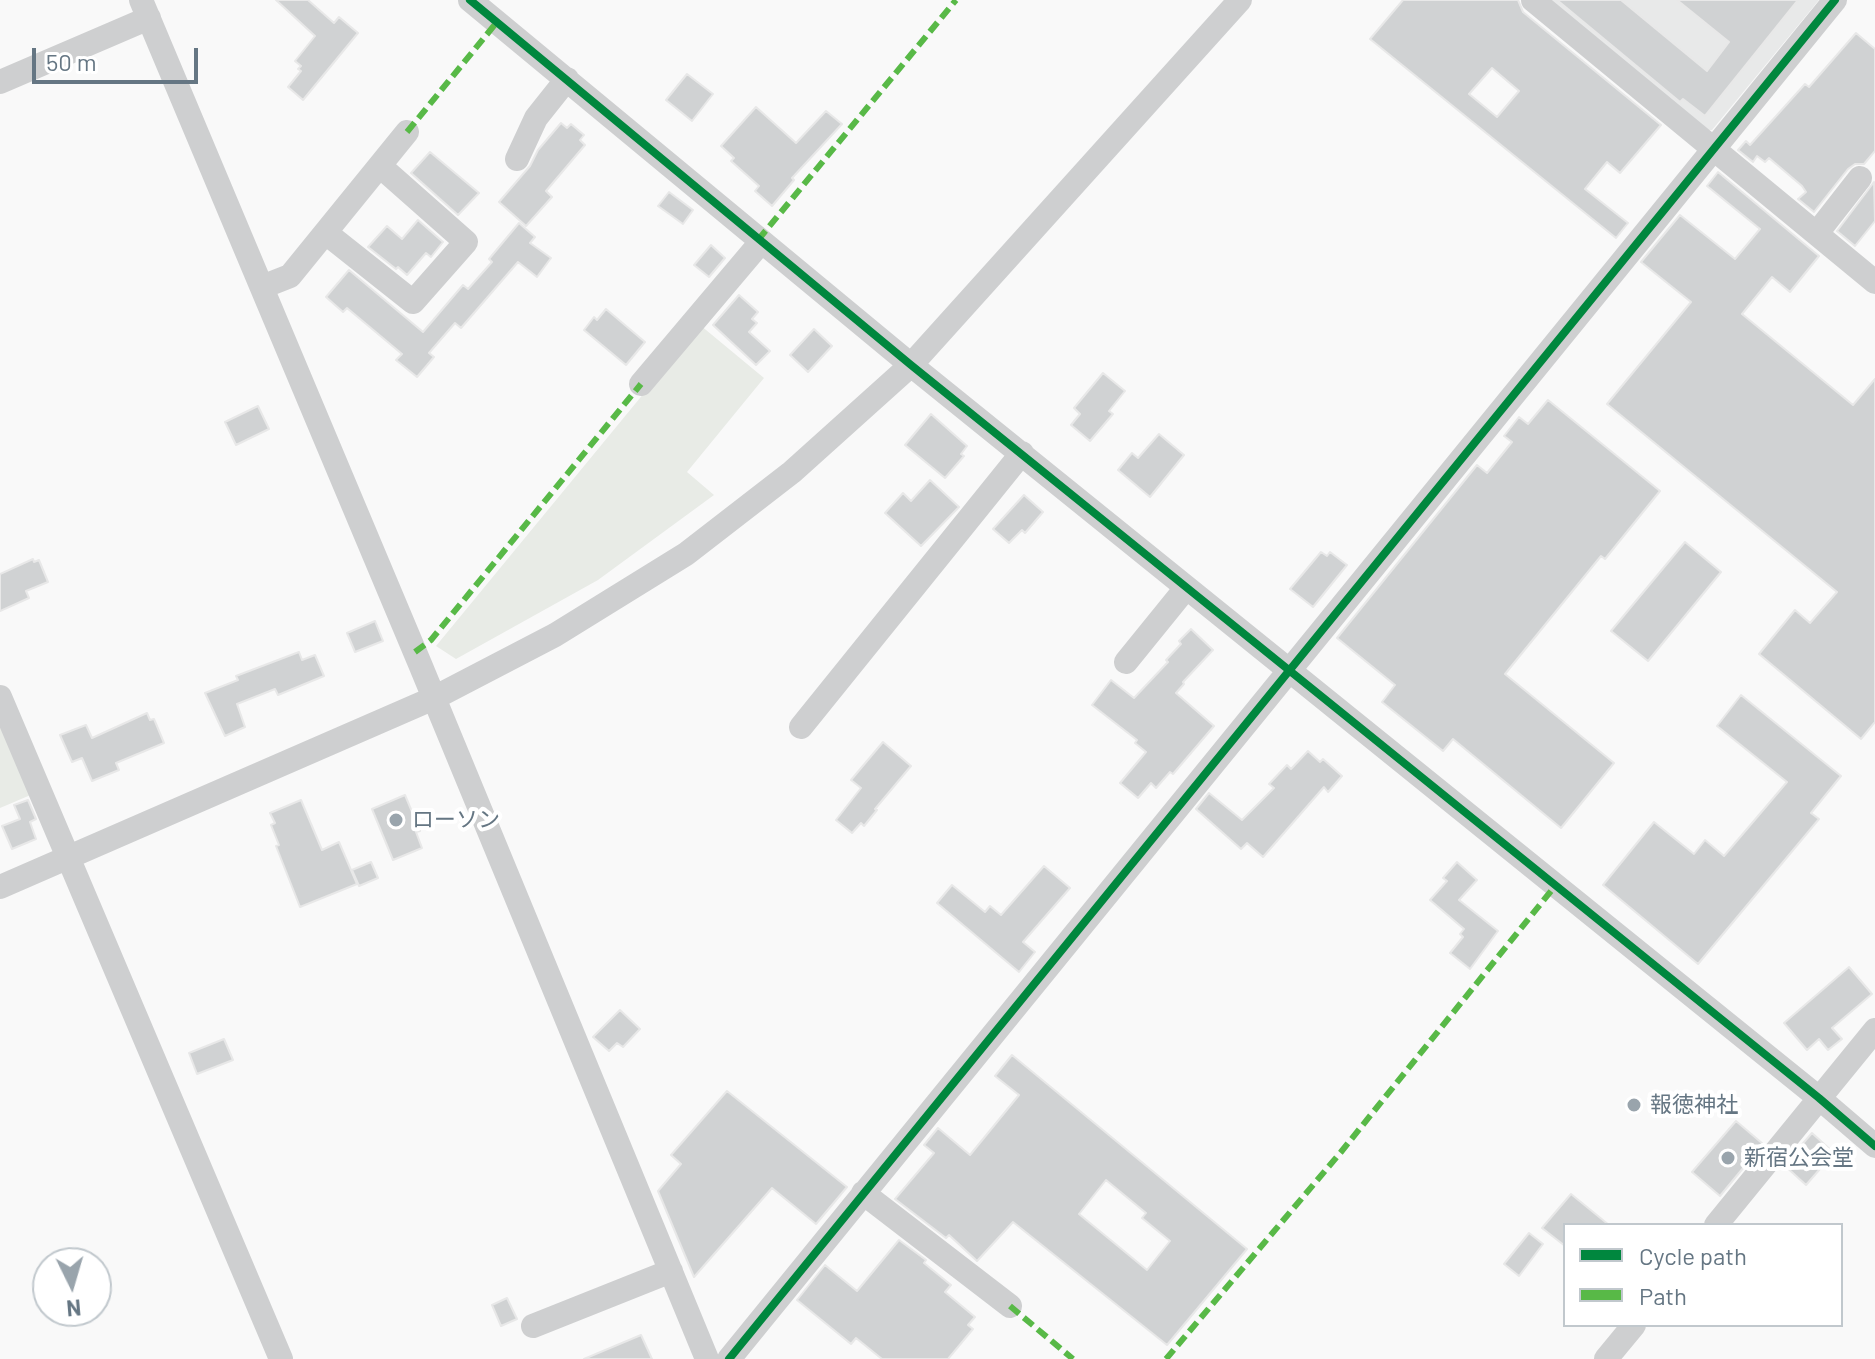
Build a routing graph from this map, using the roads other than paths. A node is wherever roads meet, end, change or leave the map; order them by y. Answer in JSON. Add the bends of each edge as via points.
{"nodes":[{"id":1,"x":470,"y":0,"type":"edge"},
{"id":2,"x":1240,"y":0,"type":"edge"},
{"id":3,"x":1533,"y":0,"type":"edge"},
{"id":4,"x":1835,"y":0,"type":"edge"},
{"id":5,"x":145,"y":9,"type":"edge"},
{"id":6,"x":567,"y":79,"type":"junction"},
{"id":7,"x":0,"y":82,"type":"edge"},
{"id":8,"x":407,"y":132,"type":"dead end"},
{"id":9,"x":1714,"y":149,"type":"junction"},
{"id":10,"x":517,"y":159,"type":"dead end"},
{"id":11,"x":380,"y":166,"type":"junction"},
{"id":12,"x":1860,"y":178,"type":"dead end"},
{"id":13,"x":326,"y":233,"type":"junction"},
{"id":14,"x":1817,"y":233,"type":"junction"},
{"id":15,"x":761,"y":242,"type":"junction"},
{"id":16,"x":1875,"y":282,"type":"edge"},
{"id":17,"x":262,"y":287,"type":"junction"},
{"id":18,"x":911,"y":365,"type":"junction"},
{"id":19,"x":641,"y":384,"type":"dead end"},
{"id":20,"x":1022,"y":453,"type":"junction"},
{"id":21,"x":1186,"y":588,"type":"junction"},
{"id":22,"x":1126,"y":662,"type":"dead end"},
{"id":23,"x":1287,"y":670,"type":"junction"},
{"id":24,"x":0,"y":697,"type":"edge"},
{"id":25,"x":434,"y":698,"type":"junction"},
{"id":26,"x":801,"y":727,"type":"dead end"},
{"id":27,"x":68,"y":857,"type":"junction"},
{"id":28,"x":0,"y":887,"type":"edge"},
{"id":29,"x":1875,"y":1030,"type":"edge"},
{"id":30,"x":1819,"y":1098,"type":"junction"},
{"id":31,"x":1875,"y":1146,"type":"edge"},
{"id":32,"x":863,"y":1193,"type":"junction"},
{"id":33,"x":1718,"y":1223,"type":"edge"},
{"id":34,"x":671,"y":1271,"type":"junction"},
{"id":35,"x":1010,"y":1306,"type":"dead end"},
{"id":36,"x":533,"y":1326,"type":"dead end"},
{"id":37,"x":1632,"y":1327,"type":"edge"},
{"id":38,"x":281,"y":1359,"type":"edge"},
{"id":39,"x":707,"y":1359,"type":"edge"},
{"id":40,"x":729,"y":1359,"type":"edge"},
{"id":41,"x":1606,"y":1359,"type":"edge"}],
"edges":[{"from":1,"to":6,"type":"street"},
{"from":2,"to":18,"type":"street"},
{"from":3,"to":9,"type":"street"},
{"from":4,"to":9,"type":"street"},
{"from":5,"to":7,"type":"street"},
{"from":5,"to":17,"type":"street"},
{"from":6,"to":10,"type":"street","via":[[536,118]]},
{"from":6,"to":15,"type":"street"},
{"from":8,"to":11,"type":"street"},
{"from":9,"to":14,"type":"street"},
{"from":9,"to":23,"type":"street"},
{"from":11,"to":13,"type":"street"},
{"from":11,"to":13,"type":"street","via":[[466,242],[413,302]]},
{"from":12,"to":14,"type":"street"},
{"from":13,"to":17,"type":"street","via":[[290,276]]},
{"from":14,"to":16,"type":"street"},
{"from":15,"to":18,"type":"street"},
{"from":15,"to":19,"type":"street"},
{"from":17,"to":25,"type":"street"},
{"from":18,"to":20,"type":"street"},
{"from":18,"to":25,"type":"street","via":[[792,472],[686,554],[555,635]]},
{"from":20,"to":21,"type":"street"},
{"from":20,"to":26,"type":"street"},
{"from":21,"to":22,"type":"street"},
{"from":21,"to":23,"type":"street"},
{"from":23,"to":30,"type":"street"},
{"from":23,"to":32,"type":"street"},
{"from":24,"to":27,"type":"street"},
{"from":25,"to":27,"type":"street"},
{"from":25,"to":34,"type":"street"},
{"from":27,"to":28,"type":"street"},
{"from":27,"to":38,"type":"street"},
{"from":29,"to":30,"type":"street"},
{"from":30,"to":31,"type":"street"},
{"from":30,"to":33,"type":"street"},
{"from":32,"to":35,"type":"street"},
{"from":32,"to":40,"type":"street"},
{"from":34,"to":36,"type":"street"},
{"from":34,"to":39,"type":"street"},
{"from":37,"to":41,"type":"street"}]}
